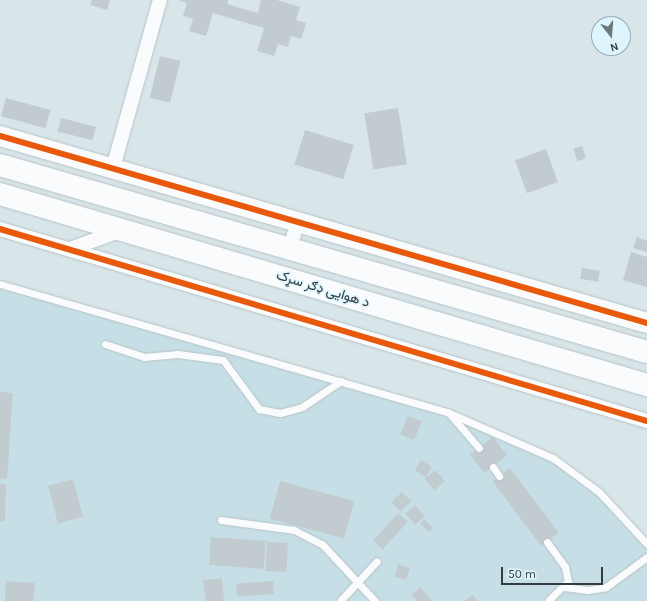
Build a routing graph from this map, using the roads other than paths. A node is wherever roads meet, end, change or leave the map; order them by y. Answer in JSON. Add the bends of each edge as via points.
{"nodes":[{"id":1,"x":160,"y":0,"type":"edge"},
{"id":2,"x":0,"y":136,"type":"edge"},
{"id":3,"x":0,"y":165,"type":"edge"},
{"id":4,"x":113,"y":168,"type":"junction"},
{"id":5,"x":0,"y":194,"type":"edge"},
{"id":6,"x":297,"y":222,"type":"junction"},
{"id":7,"x":0,"y":229,"type":"edge"},
{"id":8,"x":122,"y":230,"type":"junction"},
{"id":9,"x":290,"y":248,"type":"junction"},
{"id":10,"x":70,"y":249,"type":"junction"},
{"id":11,"x":390,"y":277,"type":"junction"},
{"id":12,"x":0,"y":284,"type":"edge"},
{"id":13,"x":380,"y":306,"type":"junction"},
{"id":14,"x":647,"y":323,"type":"edge"},
{"id":15,"x":105,"y":344,"type":"dead end"},
{"id":16,"x":647,"y":352,"type":"edge"},
{"id":17,"x":341,"y":381,"type":"junction"},
{"id":18,"x":647,"y":385,"type":"edge"},
{"id":19,"x":447,"y":412,"type":"junction"},
{"id":20,"x":647,"y":421,"type":"edge"},
{"id":21,"x":479,"y":448,"type":"dead end"},
{"id":22,"x":493,"y":467,"type":"dead end"},
{"id":23,"x":500,"y":476,"type":"dead end"},
{"id":24,"x":221,"y":520,"type":"dead end"},
{"id":25,"x":547,"y":542,"type":"dead end"},
{"id":26,"x":647,"y":544,"type":"edge"},
{"id":27,"x":647,"y":557,"type":"edge"},
{"id":28,"x":377,"y":561,"type":"dead end"},
{"id":29,"x":358,"y":583,"type":"junction"},
{"id":30,"x":564,"y":587,"type":"junction"},
{"id":31,"x":340,"y":601,"type":"edge"},
{"id":32,"x":375,"y":601,"type":"edge"},
{"id":33,"x":548,"y":601,"type":"edge"}],
"edges":[{"from":1,"to":4,"type":"street"},
{"from":2,"to":4,"type":"street"},
{"from":3,"to":9,"type":"main road","name":"د هوایی ډګر سړک"},
{"from":4,"to":6,"type":"street"},
{"from":5,"to":8,"type":"main road","name":"د هوایی ډګر سړک"},
{"from":6,"to":9,"type":"street"},
{"from":6,"to":14,"type":"street"},
{"from":7,"to":10,"type":"street"},
{"from":8,"to":10,"type":"street"},
{"from":8,"to":13,"type":"main road","name":"د هوایی ډګر سړک"},
{"from":9,"to":11,"type":"main road","name":"د هوایی ډګر سړک"},
{"from":10,"to":20,"type":"street"},
{"from":11,"to":13,"type":"main road"},
{"from":11,"to":16,"type":"main road","name":"د هوایی ډګر سړک"},
{"from":12,"to":17,"type":"lane"},
{"from":13,"to":18,"type":"main road","name":"د هوایی ډګر سړک"},
{"from":15,"to":17,"type":"lane","via":[[144,358],[178,354],[223,360],[259,409],[280,413],[302,407]]},
{"from":17,"to":19,"type":"lane"},
{"from":19,"to":21,"type":"lane"},
{"from":19,"to":26,"type":"lane","via":[[554,458],[599,492]]},
{"from":22,"to":23,"type":"lane"},
{"from":24,"to":29,"type":"lane","via":[[294,530],[322,544]]},
{"from":25,"to":30,"type":"lane","via":[[565,567],[568,581]]},
{"from":27,"to":30,"type":"lane","via":[[606,587],[588,590]]},
{"from":28,"to":29,"type":"lane"},
{"from":29,"to":31,"type":"lane"},
{"from":29,"to":32,"type":"lane"},
{"from":30,"to":33,"type":"lane"}]}
